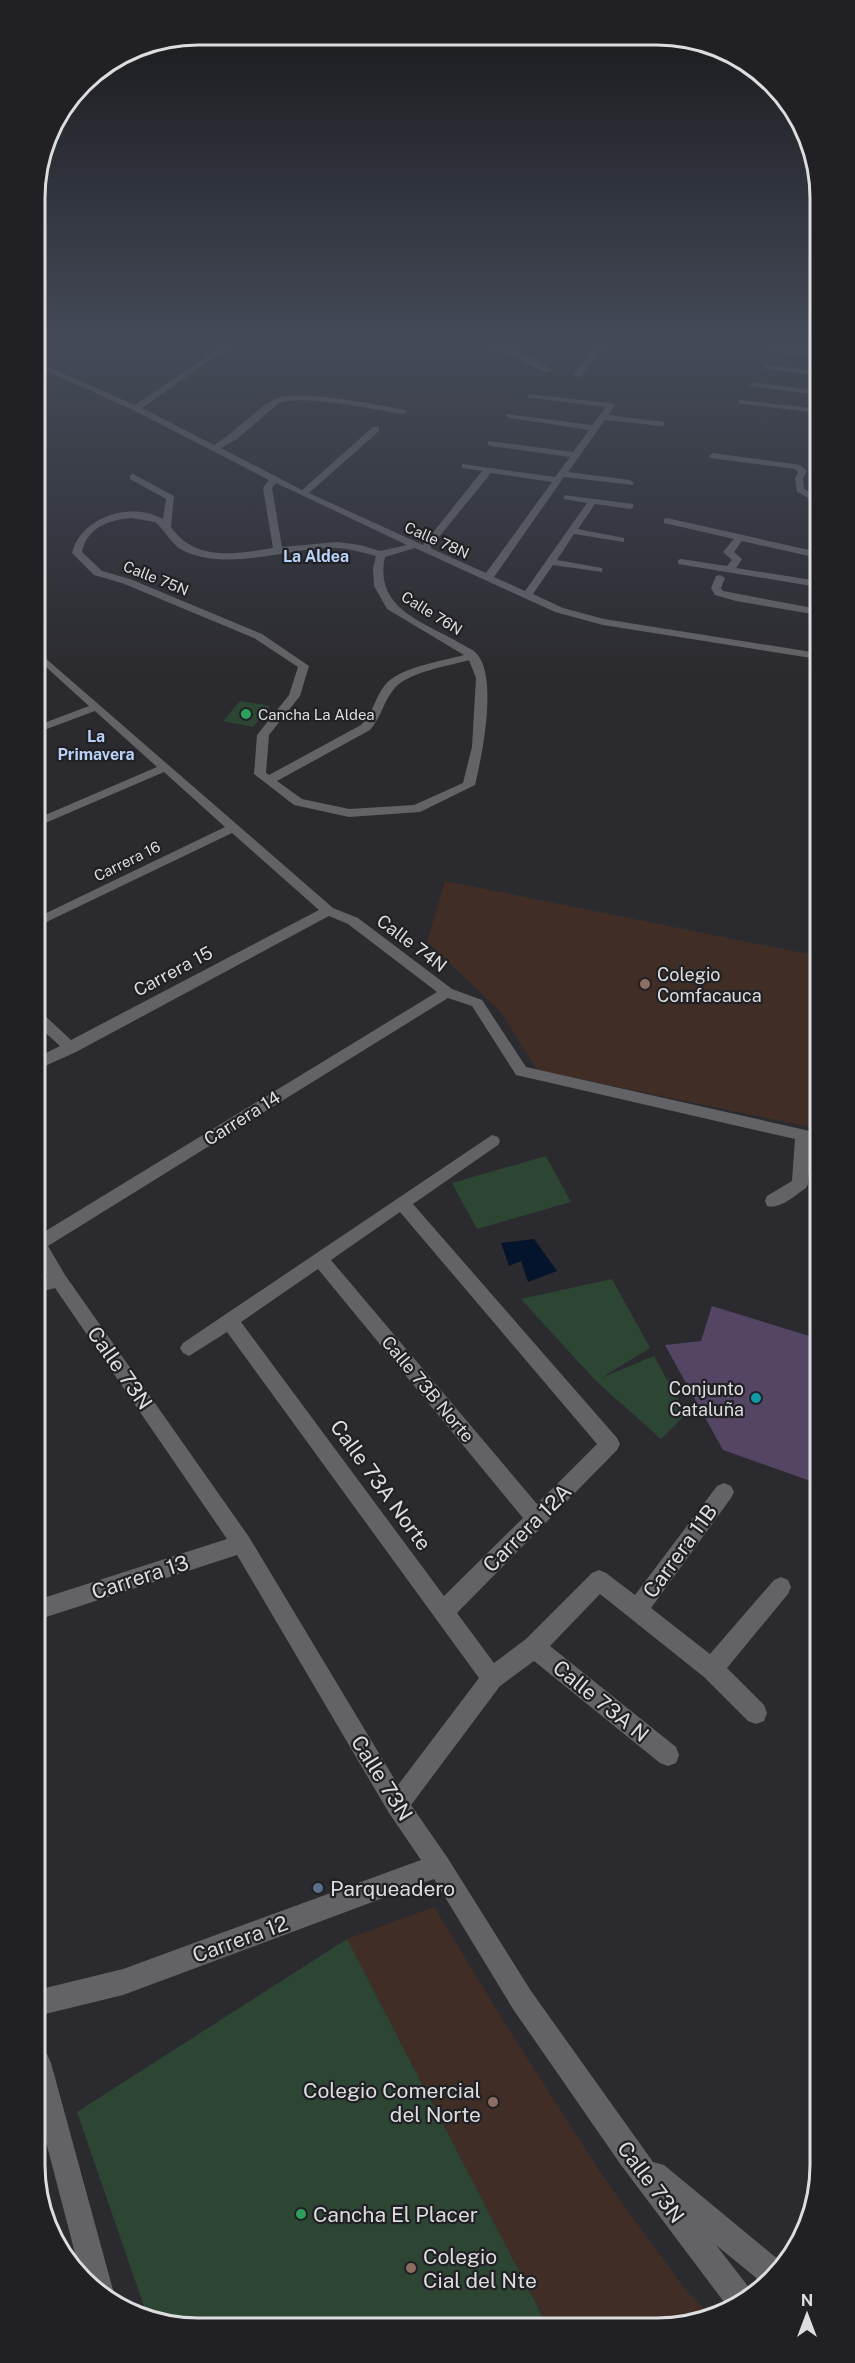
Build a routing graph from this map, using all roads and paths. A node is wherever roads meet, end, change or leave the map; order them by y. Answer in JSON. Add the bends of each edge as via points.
{"nodes":[{"id":1,"x":221,"y":453,"type":"edge"},
{"id":2,"x":349,"y":453,"type":"edge"},
{"id":3,"x":564,"y":453,"type":"edge"},
{"id":4,"x":576,"y":455,"type":"joint"},
{"id":5,"x":713,"y":456,"type":"dead end"},
{"id":6,"x":465,"y":466,"type":"dead end"},
{"id":7,"x":488,"y":470,"type":"junction"},
{"id":8,"x":133,"y":477,"type":"dead end"},
{"id":9,"x":560,"y":477,"type":"junction"},
{"id":10,"x":274,"y":480,"type":"junction"},
{"id":11,"x":630,"y":483,"type":"dead end"},
{"id":12,"x":303,"y":494,"type":"junction"},
{"id":13,"x":810,"y":496,"type":"edge"},
{"id":14,"x":567,"y":497,"type":"dead end"},
{"id":15,"x":593,"y":500,"type":"junction"},
{"id":16,"x":630,"y":506,"type":"dead end"},
{"id":17,"x":667,"y":521,"type":"dead end"},
{"id":18,"x":167,"y":526,"type":"junction"},
{"id":19,"x":572,"y":531,"type":"junction"},
{"id":20,"x":740,"y":538,"type":"junction"},
{"id":21,"x":621,"y":540,"type":"dead end"},
{"id":22,"x":413,"y":546,"type":"junction"},
{"id":23,"x":278,"y":549,"type":"junction"},
{"id":24,"x":424,"y":550,"type":"junction"},
{"id":25,"x":810,"y":553,"type":"edge"},
{"id":26,"x":381,"y":555,"type":"junction"},
{"id":27,"x":550,"y":562,"type":"junction"},
{"id":28,"x":681,"y":562,"type":"dead end"},
{"id":29,"x":730,"y":569,"type":"junction"},
{"id":30,"x":599,"y":570,"type":"dead end"},
{"id":31,"x":720,"y":578,"type":"dead end"},
{"id":32,"x":488,"y":579,"type":"junction"},
{"id":33,"x":810,"y":583,"type":"edge"},
{"id":34,"x":527,"y":596,"type":"junction"},
{"id":35,"x":810,"y":611,"type":"edge"},
{"id":36,"x":810,"y":655,"type":"edge"},
{"id":37,"x":473,"y":656,"type":"junction"},
{"id":38,"x":45,"y":661,"type":"edge"},
{"id":39,"x":96,"y":707,"type":"junction"},
{"id":40,"x":45,"y":727,"type":"edge"},
{"id":41,"x":164,"y":768,"type":"junction"},
{"id":42,"x":269,"y":781,"type":"junction"},
{"id":43,"x":45,"y":819,"type":"edge"},
{"id":44,"x":232,"y":828,"type":"junction"},
{"id":45,"x":328,"y":911,"type":"junction"},
{"id":46,"x":45,"y":919,"type":"edge"},
{"id":47,"x":447,"y":992,"type":"junction"},
{"id":48,"x":45,"y":1024,"type":"edge"},
{"id":49,"x":71,"y":1048,"type":"junction"},
{"id":50,"x":45,"y":1061,"type":"edge"},
{"id":51,"x":810,"y":1137,"type":"edge"},
{"id":52,"x":492,"y":1141,"type":"dead end"},
{"id":53,"x":810,"y":1141,"type":"edge"},
{"id":54,"x":773,"y":1201,"type":"dead end"},
{"id":55,"x":402,"y":1203,"type":"junction"},
{"id":56,"x":45,"y":1238,"type":"edge"},
{"id":57,"x":45,"y":1256,"type":"edge"},
{"id":58,"x":320,"y":1259,"type":"junction"},
{"id":59,"x":59,"y":1280,"type":"junction"},
{"id":60,"x":45,"y":1284,"type":"edge"},
{"id":61,"x":230,"y":1321,"type":"junction"},
{"id":62,"x":189,"y":1348,"type":"dead end"},
{"id":63,"x":724,"y":1492,"type":"dead end"},
{"id":64,"x":536,"y":1518,"type":"junction"},
{"id":65,"x":242,"y":1544,"type":"junction"},
{"id":66,"x":781,"y":1587,"type":"dead end"},
{"id":67,"x":45,"y":1607,"type":"edge"},
{"id":68,"x":444,"y":1611,"type":"junction"},
{"id":69,"x":636,"y":1611,"type":"junction"},
{"id":70,"x":534,"y":1647,"type":"junction"},
{"id":71,"x":712,"y":1668,"type":"junction"},
{"id":72,"x":492,"y":1678,"type":"junction"},
{"id":73,"x":756,"y":1713,"type":"dead end"},
{"id":74,"x":668,"y":1755,"type":"dead end"},
{"id":75,"x":397,"y":1806,"type":"junction"},
{"id":76,"x":439,"y":1865,"type":"junction"},
{"id":77,"x":45,"y":2001,"type":"edge"},
{"id":78,"x":45,"y":2089,"type":"edge"},
{"id":79,"x":631,"y":2155,"type":"junction"},
{"id":80,"x":768,"y":2270,"type":"edge"},
{"id":81,"x":96,"y":2279,"type":"edge"},
{"id":82,"x":737,"y":2296,"type":"edge"}],
"edges":[{"from":1,"to":10,"type":"street","name":"Calle 78N"},
{"from":2,"to":12,"type":"street"},
{"from":3,"to":4,"type":"street"},
{"from":4,"to":9,"type":"street"},
{"from":5,"to":13,"type":"street","via":[[797,467],[803,471],[800,490]]},
{"from":6,"to":7,"type":"street"},
{"from":7,"to":9,"type":"street"},
{"from":7,"to":24,"type":"street"},
{"from":8,"to":18,"type":"street","via":[[171,498]]},
{"from":9,"to":11,"type":"street"},
{"from":9,"to":32,"type":"street"},
{"from":10,"to":12,"type":"street","name":"Calle 78N"},
{"from":10,"to":23,"type":"street","via":[[267,488]]},
{"from":12,"to":22,"type":"street","name":"Calle 78N"},
{"from":14,"to":15,"type":"street"},
{"from":15,"to":16,"type":"street"},
{"from":15,"to":19,"type":"street"},
{"from":17,"to":20,"type":"street"},
{"from":18,"to":23,"type":"street","name":"Calle 75N","via":[[174,540],[204,553],[236,555]]},
{"from":18,"to":42,"type":"street","name":"Calle 75N","via":[[159,519],[142,515],[123,516],[86,531],[77,553],[98,573],[258,636],[304,666],[294,696],[263,735],[260,774]]},
{"from":19,"to":21,"type":"street"},
{"from":19,"to":27,"type":"street"},
{"from":20,"to":25,"type":"street"},
{"from":20,"to":29,"type":"street","via":[[728,552],[737,559]]},
{"from":22,"to":24,"type":"street","name":"Calle 78N"},
{"from":22,"to":26,"type":"street"},
{"from":23,"to":26,"type":"street","name":"Calle 75N","via":[[345,545]]},
{"from":24,"to":32,"type":"street","name":"Calle 78N"},
{"from":26,"to":37,"type":"street","name":"Calle 76N","via":[[379,586],[391,607]]},
{"from":27,"to":30,"type":"street"},
{"from":27,"to":34,"type":"street"},
{"from":28,"to":29,"type":"street"},
{"from":29,"to":33,"type":"street"},
{"from":31,"to":35,"type":"street","via":[[716,588],[719,593]]},
{"from":32,"to":34,"type":"street","name":"Calle 78N"},
{"from":34,"to":36,"type":"street","name":"Calle 78N","via":[[587,619]]},
{"from":37,"to":42,"type":"street","via":[[427,668],[392,684],[372,723],[357,734],[293,763]]},
{"from":37,"to":42,"type":"street","via":[[482,678],[478,747],[469,785],[416,809],[349,813],[298,802]]},
{"from":38,"to":39,"type":"street","name":"Calle 74N"},
{"from":39,"to":40,"type":"street"},
{"from":39,"to":41,"type":"street","name":"Calle 74N"},
{"from":41,"to":43,"type":"street"},
{"from":41,"to":44,"type":"street","name":"Calle 74N"},
{"from":44,"to":45,"type":"street","name":"Calle 74N"},
{"from":44,"to":46,"type":"street","name":"Carrera 16"},
{"from":45,"to":47,"type":"street","name":"Calle 74N","via":[[353,921]]},
{"from":45,"to":49,"type":"street","name":"Carrera 15"},
{"from":47,"to":51,"type":"street","name":"Calle 74N","via":[[477,1003],[521,1071]]},
{"from":47,"to":56,"type":"street","name":"Carrera 14"},
{"from":48,"to":49,"type":"street"},
{"from":49,"to":50,"type":"street","name":"Carrera 15"},
{"from":52,"to":55,"type":"street"},
{"from":53,"to":54,"type":"street","via":[[800,1184]]},
{"from":55,"to":58,"type":"street"},
{"from":55,"to":64,"type":"street","name":"Carrera 12A","via":[[610,1444]]},
{"from":57,"to":59,"type":"street","name":"Calle 73N"},
{"from":58,"to":61,"type":"street"},
{"from":58,"to":64,"type":"street","name":"Calle 73B Norte"},
{"from":59,"to":60,"type":"street"},
{"from":59,"to":65,"type":"street","name":"Calle 73N"},
{"from":61,"to":62,"type":"street"},
{"from":61,"to":68,"type":"street","name":"Calle 73A Norte"},
{"from":63,"to":69,"type":"street","name":"Carrera 11B"},
{"from":64,"to":68,"type":"street","name":"Carrera 12A"},
{"from":65,"to":67,"type":"street","name":"Carrera 13"},
{"from":65,"to":75,"type":"street","name":"Calle 73N"},
{"from":66,"to":71,"type":"street"},
{"from":68,"to":72,"type":"street","name":"Calle 73A Norte"},
{"from":69,"to":70,"type":"street","via":[[598,1580]]},
{"from":69,"to":71,"type":"street"},
{"from":70,"to":72,"type":"street"},
{"from":70,"to":74,"type":"street","name":"Calle 73A N"},
{"from":71,"to":73,"type":"street"},
{"from":72,"to":75,"type":"street"},
{"from":75,"to":76,"type":"street","name":"Calle 73N"},
{"from":76,"to":77,"type":"street","name":"Carrera 12","via":[[123,1982]]},
{"from":76,"to":79,"type":"street","name":"Calle 73N","via":[[522,2000]]},
{"from":78,"to":81,"type":"street"},
{"from":79,"to":80,"type":"street"},
{"from":79,"to":82,"type":"street","name":"Calle 73N"}]}
